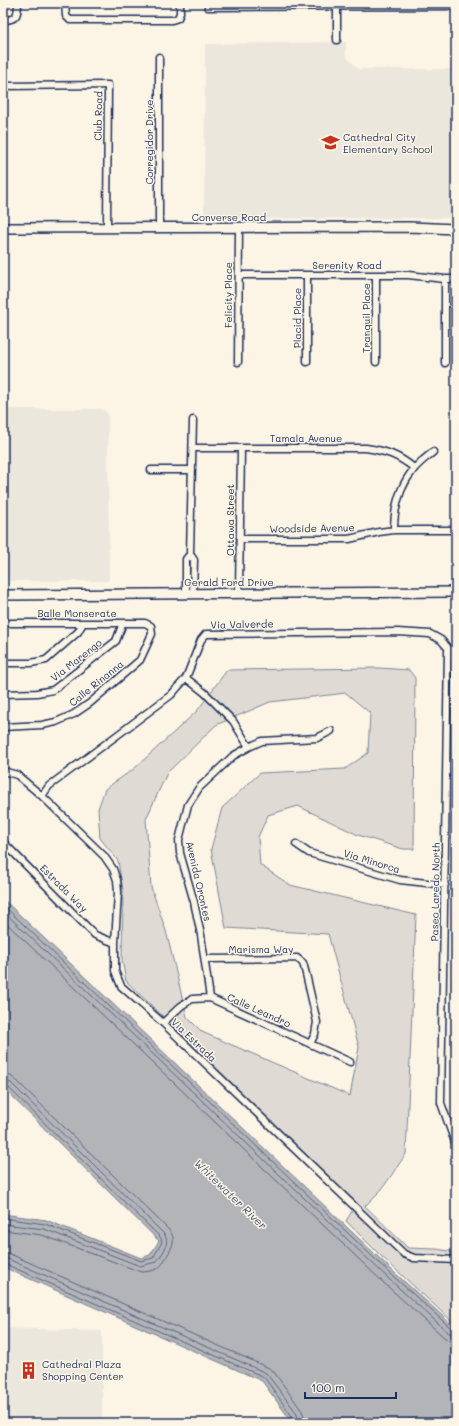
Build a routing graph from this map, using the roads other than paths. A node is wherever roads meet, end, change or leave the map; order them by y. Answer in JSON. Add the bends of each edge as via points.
{"nodes":[{"id":1,"x":18,"y":3,"type":"edge"},
{"id":2,"x":65,"y":3,"type":"edge"},
{"id":3,"x":180,"y":3,"type":"edge"},
{"id":4,"x":337,"y":5,"type":"edge"},
{"id":5,"x":456,"y":6,"type":"edge"},
{"id":6,"x":208,"y":7,"type":"dead end"},
{"id":7,"x":3,"y":20,"type":"edge"},
{"id":8,"x":337,"y":40,"type":"dead end"},
{"id":9,"x":159,"y":57,"type":"dead end"},
{"id":10,"x":3,"y":86,"type":"edge"},
{"id":11,"x":3,"y":228,"type":"edge"},
{"id":12,"x":107,"y":228,"type":"junction"},
{"id":13,"x":159,"y":228,"type":"junction"},
{"id":14,"x":239,"y":228,"type":"junction"},
{"id":15,"x":456,"y":229,"type":"edge"},
{"id":16,"x":376,"y":274,"type":"junction"},
{"id":17,"x":239,"y":275,"type":"junction"},
{"id":18,"x":307,"y":275,"type":"junction"},
{"id":19,"x":445,"y":279,"type":"junction"},
{"id":20,"x":456,"y":279,"type":"edge"},
{"id":21,"x":238,"y":362,"type":"dead end"},
{"id":22,"x":307,"y":362,"type":"dead end"},
{"id":23,"x":376,"y":362,"type":"dead end"},
{"id":24,"x":445,"y":362,"type":"dead end"},
{"id":25,"x":193,"y":420,"type":"dead end"},
{"id":26,"x":193,"y":448,"type":"junction"},
{"id":27,"x":241,"y":448,"type":"junction"},
{"id":28,"x":433,"y":452,"type":"dead end"},
{"id":29,"x":414,"y":468,"type":"junction"},
{"id":30,"x":151,"y":470,"type":"dead end"},
{"id":31,"x":192,"y":470,"type":"junction"},
{"id":32,"x":394,"y":530,"type":"junction"},
{"id":33,"x":456,"y":530,"type":"edge"},
{"id":34,"x":240,"y":539,"type":"junction"},
{"id":35,"x":190,"y":554,"type":"junction"},
{"id":36,"x":186,"y":565,"type":"junction"},
{"id":37,"x":194,"y":565,"type":"junction"},
{"id":38,"x":456,"y":592,"type":"edge"},
{"id":39,"x":189,"y":593,"type":"junction"},
{"id":40,"x":240,"y":593,"type":"junction"},
{"id":41,"x":3,"y":595,"type":"edge"},
{"id":42,"x":3,"y":623,"type":"edge"},
{"id":43,"x":84,"y":623,"type":"junction"},
{"id":44,"x":123,"y":623,"type":"junction"},
{"id":45,"x":151,"y":626,"type":"joint"},
{"id":46,"x":441,"y":640,"type":"joint"},
{"id":47,"x":3,"y":663,"type":"edge"},
{"id":48,"x":186,"y":678,"type":"junction"},
{"id":49,"x":3,"y":694,"type":"edge"},
{"id":50,"x":3,"y":726,"type":"edge"},
{"id":51,"x":331,"y":731,"type":"dead end"},
{"id":52,"x":249,"y":747,"type":"junction"},
{"id":53,"x":5,"y":772,"type":"edge"},
{"id":54,"x":42,"y":796,"type":"junction"},
{"id":55,"x":3,"y":842,"type":"edge"},
{"id":56,"x":296,"y":844,"type":"dead end"},
{"id":57,"x":445,"y":884,"type":"junction"},
{"id":58,"x":115,"y":942,"type":"junction"},
{"id":59,"x":205,"y":959,"type":"junction"},
{"id":60,"x":210,"y":998,"type":"junction"},
{"id":61,"x":163,"y":1023,"type":"junction"},
{"id":62,"x":310,"y":1044,"type":"junction"},
{"id":63,"x":350,"y":1062,"type":"dead end"},
{"id":64,"x":456,"y":1145,"type":"edge"},
{"id":65,"x":456,"y":1260,"type":"edge"}],
"edges":[{"from":1,"to":7,"type":"street","via":[[16,17]]},
{"from":2,"to":3,"type":"street","via":[[66,16],[70,20],[172,20],[178,18]]},
{"from":4,"to":5,"type":"street"},
{"from":4,"to":6,"type":"street"},
{"from":4,"to":8,"type":"street"},
{"from":9,"to":13,"type":"street","name":"Corregidor Drive"},
{"from":10,"to":12,"type":"street","name":"Club Road","via":[[108,86]]},
{"from":11,"to":12,"type":"street","name":"Converse Road"},
{"from":12,"to":13,"type":"street","name":"Converse Road"},
{"from":13,"to":14,"type":"street","name":"Converse Road"},
{"from":14,"to":15,"type":"street","name":"Converse Road"},
{"from":14,"to":17,"type":"street","name":"Felicity Place"},
{"from":16,"to":18,"type":"street","name":"Serenity Road"},
{"from":16,"to":19,"type":"street","name":"Serenity Road","via":[[419,275]]},
{"from":16,"to":23,"type":"street","name":"Tranquil Place"},
{"from":17,"to":18,"type":"street","name":"Serenity Road"},
{"from":17,"to":21,"type":"street","name":"Felicity Place"},
{"from":18,"to":22,"type":"street","name":"Placid Place"},
{"from":19,"to":20,"type":"street","name":"Serenity Road"},
{"from":19,"to":24,"type":"street"},
{"from":25,"to":26,"type":"street"},
{"from":26,"to":27,"type":"street","name":"Tamala Avenue"},
{"from":26,"to":31,"type":"street"},
{"from":27,"to":29,"type":"street","name":"Tamala Avenue","via":[[366,448],[393,454]]},
{"from":27,"to":34,"type":"street","name":"Ottawa Street"},
{"from":28,"to":29,"type":"street"},
{"from":29,"to":32,"type":"street","via":[[397,500]]},
{"from":30,"to":31,"type":"street"},
{"from":31,"to":35,"type":"street"},
{"from":32,"to":33,"type":"street","name":"Woodside Avenue"},
{"from":32,"to":34,"type":"street","name":"Woodside Avenue","via":[[349,539]]},
{"from":34,"to":40,"type":"street","name":"Ottawa Street"},
{"from":35,"to":36,"type":"street","via":[[186,559]]},
{"from":35,"to":37,"type":"street"},
{"from":36,"to":37,"type":"street"},
{"from":36,"to":39,"type":"street"},
{"from":37,"to":39,"type":"street"},
{"from":38,"to":40,"type":"street","name":"Gerald Ford Drive"},
{"from":39,"to":40,"type":"street","name":"Gerald Ford Drive"},
{"from":39,"to":41,"type":"street","name":"Gerald Ford Drive"},
{"from":42,"to":43,"type":"street","name":"Balle Monserate"},
{"from":43,"to":44,"type":"street","name":"Balle Monserate"},
{"from":43,"to":47,"type":"street","via":[[78,632],[46,660]]},
{"from":44,"to":45,"type":"street","name":"Balle Monserate","via":[[145,623]]},
{"from":44,"to":49,"type":"street","name":"Via Marengo","via":[[116,641],[53,690]]},
{"from":45,"to":50,"type":"street","name":"Calle Rinanna","via":[[152,634],[140,660],[74,714],[42,725]]},
{"from":46,"to":48,"type":"street","name":"Via Valverde","via":[[430,634],[398,632],[206,634],[200,640]]},
{"from":46,"to":57,"type":"street","name":"Paseo Laredo North","via":[[448,648]]},
{"from":48,"to":52,"type":"street","via":[[234,720]]},
{"from":48,"to":54,"type":"street","name":"Via Valverde","via":[[171,695],[49,786]]},
{"from":51,"to":52,"type":"street","name":"Avenida Orontes","via":[[317,738],[262,741]]},
{"from":52,"to":59,"type":"street","name":"Avenida Orontes","via":[[233,756],[199,788],[188,806],[181,828],[180,853],[194,902]]},
{"from":53,"to":54,"type":"street","name":"Via Estrada","via":[[17,775]]},
{"from":54,"to":58,"type":"street","name":"Via Estrada","via":[[104,856],[113,869],[118,892]]},
{"from":55,"to":58,"type":"street","name":"Estrada Way","via":[[95,935]]},
{"from":56,"to":57,"type":"street","name":"Via Minorca","via":[[309,852],[400,880]]},
{"from":57,"to":64,"type":"street","name":"Paseo Laredo North","via":[[442,1103]]},
{"from":58,"to":61,"type":"street","name":"Via Estrada","via":[[115,971],[122,986]]},
{"from":59,"to":60,"type":"street","name":"Avenida Orontes"},
{"from":59,"to":62,"type":"street","name":"Marisma Way","via":[[297,958],[306,974],[317,1022]]},
{"from":60,"to":61,"type":"street","via":[[192,999]]},
{"from":60,"to":62,"type":"street","name":"Calle Leandro"},
{"from":61,"to":65,"type":"street","name":"Via Estrada","via":[[404,1254],[414,1258]]},
{"from":62,"to":63,"type":"street","name":"Calle Leandro"}]}
